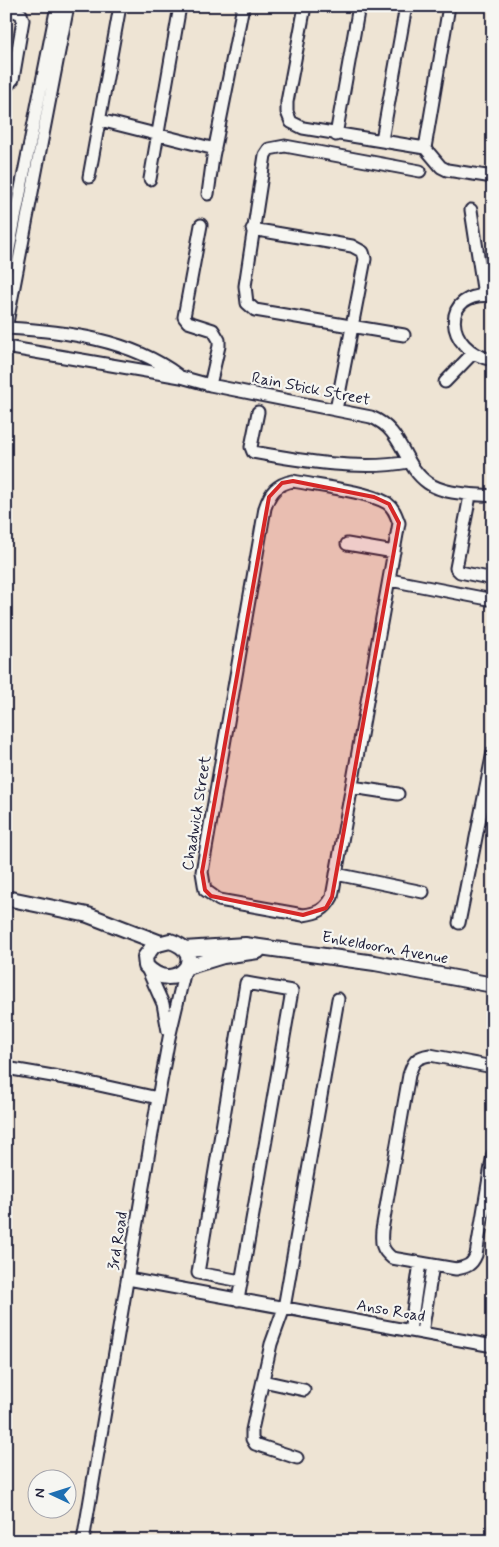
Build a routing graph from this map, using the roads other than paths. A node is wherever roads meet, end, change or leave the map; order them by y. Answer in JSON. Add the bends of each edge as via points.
{"nodes":[{"id":1,"x":57,"y":6,"type":"edge"},
{"id":2,"x":68,"y":6,"type":"edge"},
{"id":3,"x":120,"y":6,"type":"edge"},
{"id":4,"x":180,"y":6,"type":"edge"},
{"id":5,"x":243,"y":6,"type":"edge"},
{"id":6,"x":305,"y":6,"type":"edge"},
{"id":7,"x":359,"y":6,"type":"edge"},
{"id":8,"x":406,"y":6,"type":"edge"},
{"id":9,"x":449,"y":6,"type":"edge"},
{"id":10,"x":6,"y":8,"type":"edge"},
{"id":11,"x":6,"y":87,"type":"edge"},
{"id":12,"x":100,"y":120,"type":"junction"},
{"id":13,"x":158,"y":134,"type":"junction"},
{"id":14,"x":336,"y":135,"type":"junction"},
{"id":15,"x":382,"y":140,"type":"junction"},
{"id":16,"x":425,"y":148,"type":"junction"},
{"id":17,"x":214,"y":149,"type":"junction"},
{"id":18,"x":420,"y":171,"type":"dead end"},
{"id":19,"x":89,"y":177,"type":"dead end"},
{"id":20,"x":493,"y":177,"type":"edge"},
{"id":21,"x":150,"y":179,"type":"dead end"},
{"id":22,"x":208,"y":194,"type":"dead end"},
{"id":23,"x":471,"y":210,"type":"dead end"},
{"id":24,"x":201,"y":225,"type":"dead end"},
{"id":25,"x":252,"y":229,"type":"junction"},
{"id":26,"x":6,"y":264,"type":"edge"},
{"id":27,"x":488,"y":295,"type":"edge"},
{"id":28,"x":353,"y":326,"type":"junction"},
{"id":29,"x":6,"y":328,"type":"edge"},
{"id":30,"x":404,"y":335,"type":"dead end"},
{"id":31,"x":6,"y":348,"type":"edge"},
{"id":32,"x":473,"y":353,"type":"junction"},
{"id":33,"x":493,"y":360,"type":"edge"},
{"id":34,"x":181,"y":377,"type":"junction"},
{"id":35,"x":444,"y":382,"type":"dead end"},
{"id":36,"x":210,"y":385,"type":"junction"},
{"id":37,"x":336,"y":410,"type":"junction"},
{"id":38,"x":258,"y":412,"type":"dead end"},
{"id":39,"x":409,"y":462,"type":"junction"},
{"id":40,"x":493,"y":496,"type":"edge"},
{"id":41,"x":469,"y":502,"type":"dead end"},
{"id":42,"x":346,"y":544,"type":"dead end"},
{"id":43,"x":394,"y":552,"type":"junction"},
{"id":44,"x":493,"y":579,"type":"edge"},
{"id":45,"x":390,"y":580,"type":"junction"},
{"id":46,"x":493,"y":600,"type":"edge"},
{"id":47,"x":493,"y":752,"type":"edge"},
{"id":48,"x":352,"y":787,"type":"junction"},
{"id":49,"x":398,"y":794,"type":"dead end"},
{"id":50,"x":336,"y":874,"type":"junction"},
{"id":51,"x":423,"y":892,"type":"dead end"},
{"id":52,"x":6,"y":898,"type":"edge"},
{"id":53,"x":459,"y":923,"type":"dead end"},
{"id":54,"x":123,"y":926,"type":"junction"},
{"id":55,"x":158,"y":942,"type":"junction"},
{"id":56,"x":184,"y":949,"type":"junction"},
{"id":57,"x":272,"y":950,"type":"junction"},
{"id":58,"x":145,"y":962,"type":"junction"},
{"id":59,"x":186,"y":969,"type":"junction"},
{"id":60,"x":493,"y":984,"type":"edge"},
{"id":61,"x":338,"y":999,"type":"dead end"},
{"id":62,"x":169,"y":1038,"type":"junction"},
{"id":63,"x":493,"y":1067,"type":"edge"},
{"id":64,"x":6,"y":1068,"type":"edge"},
{"id":65,"x":158,"y":1098,"type":"junction"},
{"id":66,"x":493,"y":1154,"type":"edge"},
{"id":67,"x":420,"y":1263,"type":"junction"},
{"id":68,"x":433,"y":1266,"type":"junction"},
{"id":69,"x":128,"y":1279,"type":"junction"},
{"id":70,"x":241,"y":1280,"type":"junction"},
{"id":71,"x":238,"y":1300,"type":"junction"},
{"id":72,"x":284,"y":1308,"type":"junction"},
{"id":73,"x":416,"y":1332,"type":"junction"},
{"id":74,"x":493,"y":1346,"type":"edge"},
{"id":75,"x":263,"y":1381,"type":"junction"},
{"id":76,"x":304,"y":1390,"type":"dead end"},
{"id":77,"x":296,"y":1458,"type":"dead end"},
{"id":78,"x":83,"y":1541,"type":"edge"}],
"edges":[{"from":1,"to":26,"type":"street"},
{"from":2,"to":29,"type":"street"},
{"from":3,"to":12,"type":"street"},
{"from":4,"to":13,"type":"street"},
{"from":5,"to":17,"type":"street"},
{"from":6,"to":14,"type":"street","via":[[288,118],[295,126]]},
{"from":7,"to":14,"type":"street"},
{"from":8,"to":15,"type":"street"},
{"from":9,"to":16,"type":"street"},
{"from":10,"to":11,"type":"street","via":[[21,14],[23,20],[13,79]]},
{"from":12,"to":13,"type":"street"},
{"from":12,"to":19,"type":"street"},
{"from":13,"to":17,"type":"street"},
{"from":13,"to":21,"type":"street"},
{"from":14,"to":15,"type":"street"},
{"from":15,"to":16,"type":"street"},
{"from":16,"to":20,"type":"street","via":[[447,170]]},
{"from":17,"to":22,"type":"street"},
{"from":18,"to":25,"type":"street","via":[[275,146],[265,155]]},
{"from":23,"to":27,"type":"street"},
{"from":24,"to":36,"type":"street","via":[[184,318],[213,330],[218,340]]},
{"from":25,"to":28,"type":"street","via":[[245,286],[250,307],[266,313]]},
{"from":25,"to":28,"type":"street","via":[[352,246],[363,252],[365,259]]},
{"from":27,"to":32,"type":"street","via":[[466,300],[459,307],[454,322],[461,343]]},
{"from":28,"to":30,"type":"street"},
{"from":28,"to":37,"type":"street"},
{"from":29,"to":34,"type":"street","name":"Rain Stick Street","via":[[87,337],[136,352]]},
{"from":31,"to":34,"type":"street","name":"Rain Stick Street"},
{"from":32,"to":33,"type":"street"},
{"from":32,"to":35,"type":"street"},
{"from":34,"to":36,"type":"street","name":"Rain Stick Street"},
{"from":36,"to":37,"type":"street","name":"Rain Stick Street"},
{"from":37,"to":39,"type":"street","name":"Rain Stick Street","via":[[362,414],[385,424]]},
{"from":38,"to":39,"type":"street","via":[[251,447],[253,452],[379,466]]},
{"from":39,"to":40,"type":"street","name":"Rain Stick Street","via":[[434,486]]},
{"from":41,"to":44,"type":"street","via":[[456,568],[460,572]]},
{"from":42,"to":43,"type":"street"},
{"from":43,"to":45,"type":"street","name":"Chadwick Street"},
{"from":43,"to":50,"type":"street","name":"Chadwick Street","via":[[399,523],[396,512],[389,504],[374,497],[293,481],[282,483],[268,497],[202,881],[205,890],[219,900],[315,914],[326,908],[332,897]]},
{"from":45,"to":46,"type":"street"},
{"from":45,"to":48,"type":"street","name":"Chadwick Street"},
{"from":47,"to":53,"type":"street"},
{"from":48,"to":49,"type":"street"},
{"from":48,"to":50,"type":"street","name":"Chadwick Street"},
{"from":50,"to":51,"type":"street"},
{"from":52,"to":54,"type":"street","name":"Enkeldoorn Avenue","via":[[88,915]]},
{"from":54,"to":55,"type":"street","name":"Enkeldoorn Avenue"},
{"from":54,"to":58,"type":"street"},
{"from":55,"to":56,"type":"street","name":"Enkeldoorn Avenue","via":[[170,942]]},
{"from":55,"to":58,"type":"street","via":[[150,948]]},
{"from":56,"to":57,"type":"street","name":"Enkeldoorn Avenue","via":[[231,944]]},
{"from":56,"to":59,"type":"street","via":[[189,958]]},
{"from":57,"to":59,"type":"street","name":"Enkeldoorn Avenue","via":[[224,956]]},
{"from":57,"to":60,"type":"street","name":"Enkeldoorn Avenue","via":[[374,963]]},
{"from":58,"to":59,"type":"street","name":"Enkeldoorn Avenue","via":[[162,976],[177,976]]},
{"from":58,"to":62,"type":"street","via":[[163,1004]]},
{"from":59,"to":62,"type":"street","name":"3rd Road"},
{"from":61,"to":72,"type":"street"},
{"from":62,"to":65,"type":"street","name":"3rd Road"},
{"from":63,"to":67,"type":"street","via":[[430,1055],[420,1056],[413,1062],[381,1245],[392,1258]]},
{"from":64,"to":65,"type":"street"},
{"from":65,"to":69,"type":"street","name":"3rd Road"},
{"from":66,"to":68,"type":"street","via":[[473,1262],[456,1269]]},
{"from":67,"to":68,"type":"street"},
{"from":67,"to":73,"type":"street"},
{"from":68,"to":73,"type":"street"},
{"from":69,"to":71,"type":"street","name":"Anso Road"},
{"from":69,"to":78,"type":"street","name":"3rd Road"},
{"from":70,"to":70,"type":"street","via":[[292,991],[246,983],[198,1273]]},
{"from":70,"to":71,"type":"street"},
{"from":71,"to":72,"type":"street","name":"Anso Road"},
{"from":72,"to":73,"type":"street","name":"Anso Road"},
{"from":72,"to":75,"type":"street","via":[[271,1344]]},
{"from":73,"to":74,"type":"street","name":"Anso Road"},
{"from":75,"to":76,"type":"street"},
{"from":75,"to":77,"type":"street","via":[[252,1438],[255,1444]]}]}
